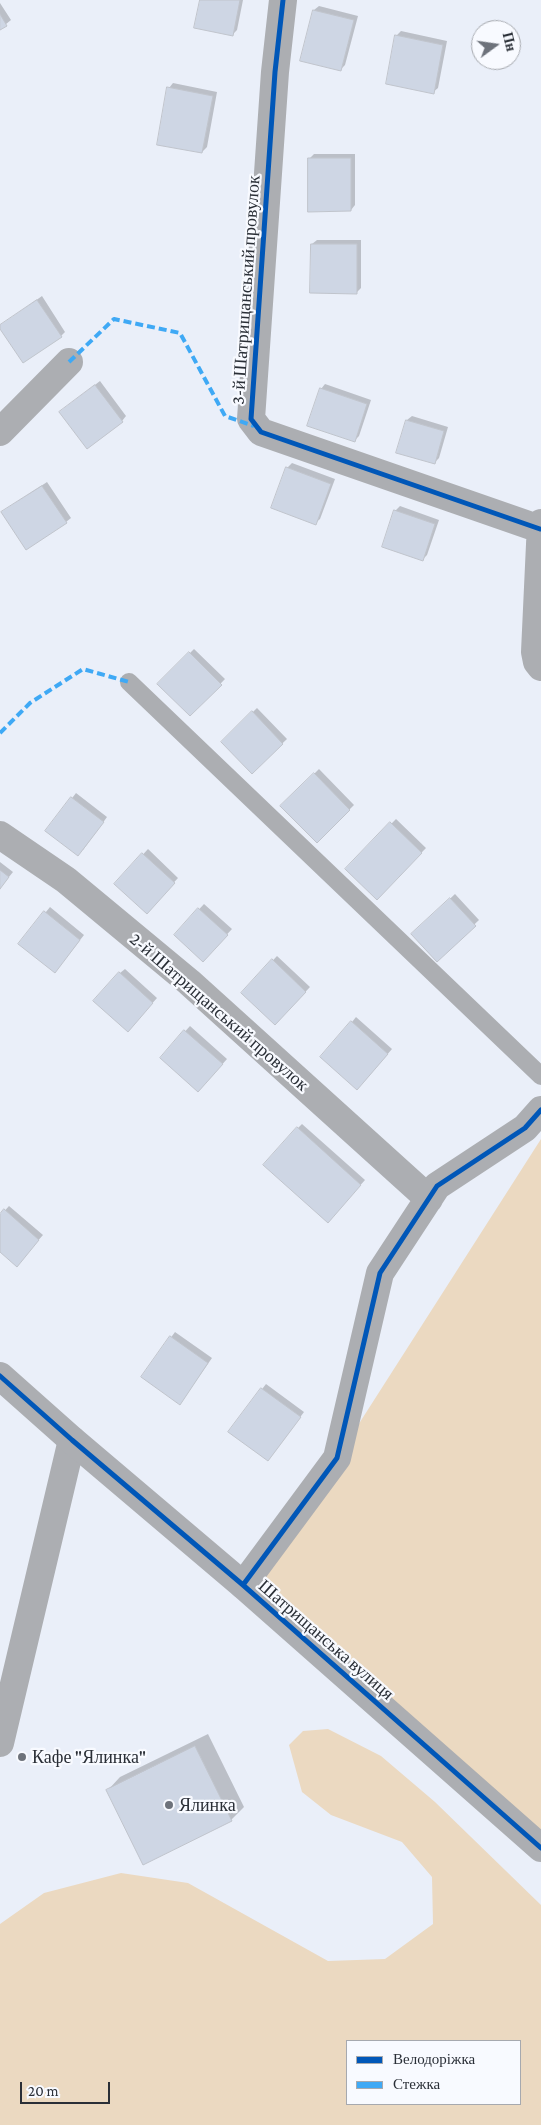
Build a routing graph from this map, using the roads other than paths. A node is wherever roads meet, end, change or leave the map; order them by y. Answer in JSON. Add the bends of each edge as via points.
{"nodes":[{"id":1,"x":283,"y":0,"type":"edge"},
{"id":2,"x":69,"y":362,"type":"dead end"},
{"id":3,"x":0,"y":432,"type":"edge"},
{"id":4,"x":541,"y":526,"type":"edge"},
{"id":5,"x":541,"y":667,"type":"edge"},
{"id":6,"x":129,"y":682,"type":"dead end"},
{"id":7,"x":0,"y":835,"type":"edge"},
{"id":8,"x":541,"y":1076,"type":"edge"},
{"id":9,"x":541,"y":1110,"type":"edge"},
{"id":10,"x":429,"y":1199,"type":"junction"},
{"id":11,"x":0,"y":1376,"type":"edge"},
{"id":12,"x":72,"y":1440,"type":"junction"},
{"id":13,"x":243,"y":1585,"type":"junction"},
{"id":14,"x":0,"y":1743,"type":"edge"},
{"id":15,"x":541,"y":1848,"type":"edge"}],
"edges":[{"from":1,"to":4,"type":"street","name":"3-й Шатрищанський провулок","via":[[275,72],[251,420],[260,432]]},
{"from":2,"to":3,"type":"street"},
{"from":4,"to":5,"type":"street","via":[[535,652]]},
{"from":6,"to":8,"type":"lane"},
{"from":7,"to":10,"type":"street","name":"2-й Шатрищанський провулок","via":[[66,880],[189,982]]},
{"from":9,"to":10,"type":"street","via":[[525,1128],[444,1181]]},
{"from":10,"to":13,"type":"street","via":[[380,1273],[336,1458]]},
{"from":11,"to":12,"type":"street","name":"Шатрищанська вулиця"},
{"from":12,"to":13,"type":"street","name":"Шатрищанська вулиця"},
{"from":12,"to":14,"type":"street"},
{"from":13,"to":15,"type":"street","name":"Шатрищанська вулиця"}]}
